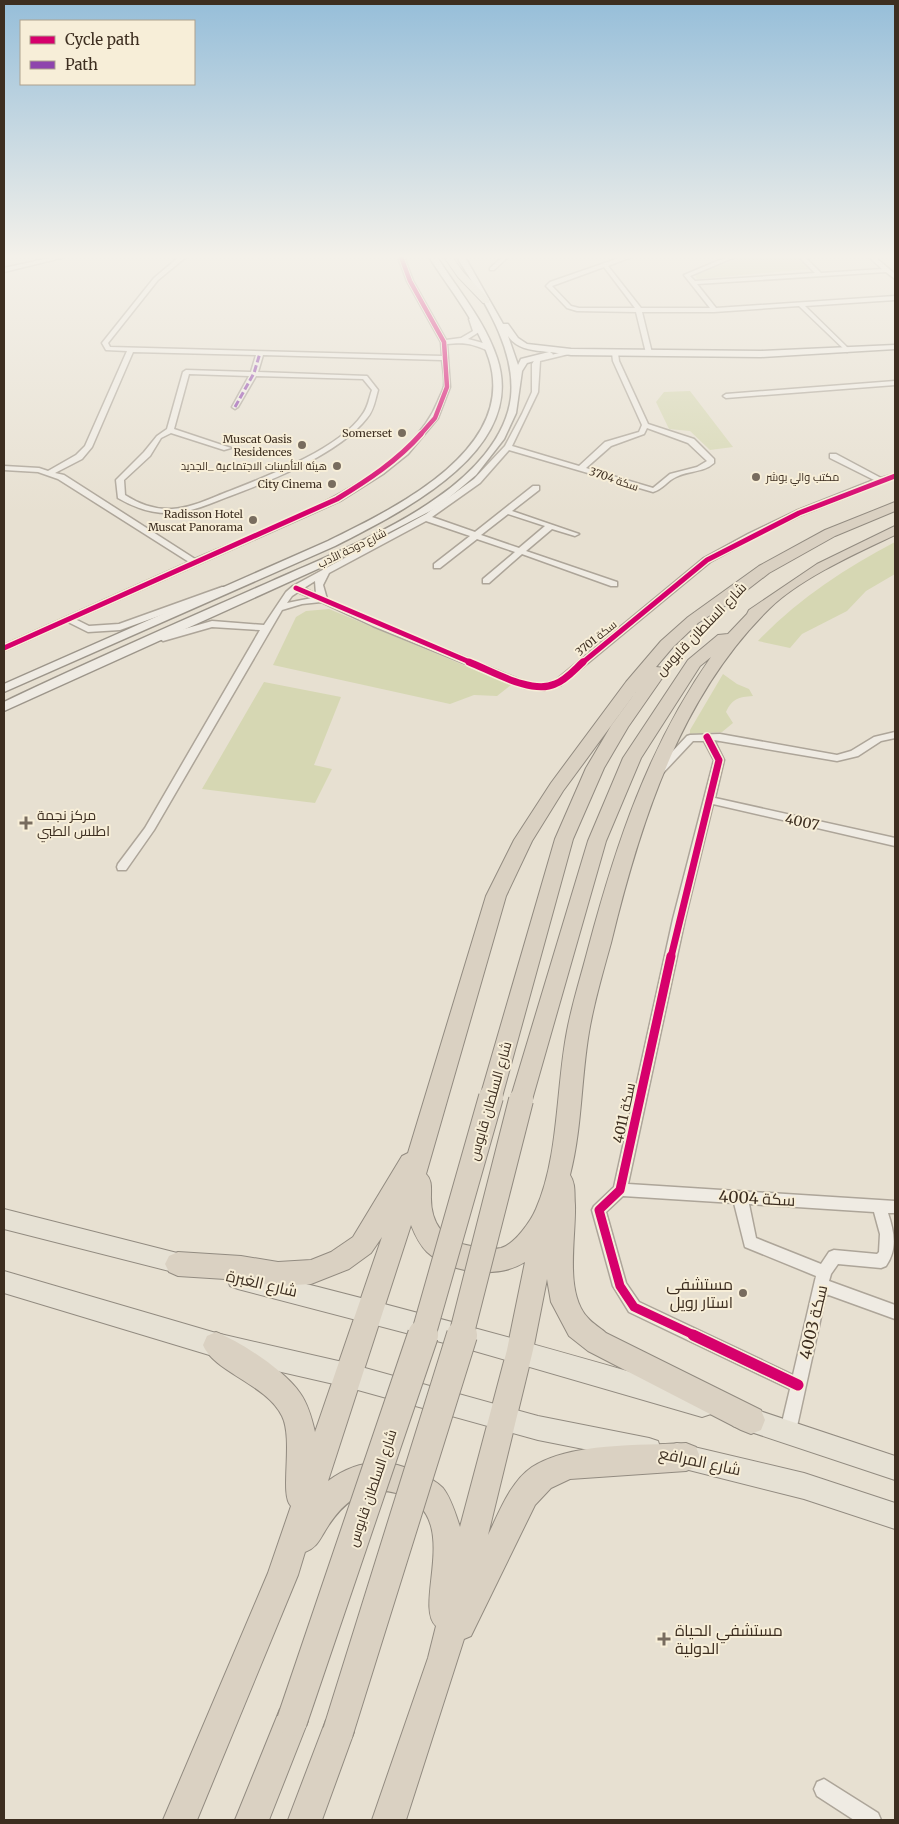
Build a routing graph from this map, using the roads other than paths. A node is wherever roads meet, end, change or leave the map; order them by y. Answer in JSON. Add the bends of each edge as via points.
{"nodes":[{"id":1,"x":105,"y":342,"type":"edge"},
{"id":2,"x":444,"y":342,"type":"edge"},
{"id":3,"x":473,"y":342,"type":"edge"},
{"id":4,"x":485,"y":342,"type":"edge"},
{"id":5,"x":506,"y":342,"type":"edge"},
{"id":6,"x":519,"y":342,"type":"edge"},
{"id":7,"x":646,"y":342,"type":"edge"},
{"id":8,"x":839,"y":342,"type":"edge"},
{"id":9,"x":895,"y":347,"type":"edge"},
{"id":10,"x":489,"y":349,"type":"junction"},
{"id":11,"x":130,"y":350,"type":"junction"},
{"id":12,"x":847,"y":350,"type":"junction"},
{"id":13,"x":571,"y":352,"type":"junction"},
{"id":14,"x":260,"y":353,"type":"junction"},
{"id":15,"x":615,"y":353,"type":"junction"},
{"id":16,"x":649,"y":353,"type":"junction"},
{"id":17,"x":446,"y":358,"type":"junction"},
{"id":18,"x":254,"y":373,"type":"junction"},
{"id":19,"x":895,"y":383,"type":"edge"},
{"id":20,"x":515,"y":394,"type":"junction"},
{"id":21,"x":726,"y":396,"type":"dead end"},
{"id":22,"x":235,"y":407,"type":"dead end"},
{"id":23,"x":526,"y":411,"type":"junction"},
{"id":24,"x":645,"y":425,"type":"junction"},
{"id":25,"x":170,"y":430,"type":"junction"},
{"id":26,"x":508,"y":447,"type":"junction"},
{"id":27,"x":227,"y":448,"type":"dead end"},
{"id":28,"x":833,"y":456,"type":"dead end"},
{"id":29,"x":4,"y":468,"type":"edge"},
{"id":30,"x":582,"y":468,"type":"junction"},
{"id":31,"x":49,"y":473,"type":"junction"},
{"id":32,"x":895,"y":476,"type":"edge"},
{"id":33,"x":881,"y":481,"type":"junction"},
{"id":34,"x":536,"y":488,"type":"dead end"},
{"id":35,"x":894,"y":506,"type":"edge"},
{"id":36,"x":506,"y":511,"type":"junction"},
{"id":37,"x":426,"y":518,"type":"junction"},
{"id":38,"x":550,"y":526,"type":"junction"},
{"id":39,"x":895,"y":530,"type":"edge"},
{"id":40,"x":576,"y":534,"type":"dead end"},
{"id":41,"x":473,"y":535,"type":"junction"},
{"id":42,"x":522,"y":552,"type":"junction"},
{"id":43,"x":195,"y":563,"type":"junction"},
{"id":44,"x":437,"y":566,"type":"dead end"},
{"id":45,"x":326,"y":571,"type":"junction"},
{"id":46,"x":486,"y":581,"type":"dead end"},
{"id":47,"x":614,"y":584,"type":"dead end"},
{"id":48,"x":296,"y":588,"type":"junction"},
{"id":49,"x":738,"y":588,"type":"junction"},
{"id":50,"x":227,"y":589,"type":"junction"},
{"id":51,"x":322,"y":600,"type":"junction"},
{"id":52,"x":764,"y":606,"type":"junction"},
{"id":53,"x":280,"y":608,"type":"junction"},
{"id":54,"x":70,"y":620,"type":"junction"},
{"id":55,"x":266,"y":628,"type":"junction"},
{"id":56,"x":4,"y":648,"type":"edge"},
{"id":57,"x":126,"y":650,"type":"junction"},
{"id":58,"x":4,"y":688,"type":"edge"},
{"id":59,"x":4,"y":707,"type":"edge"},
{"id":60,"x":895,"y":735,"type":"edge"},
{"id":61,"x":708,"y":737,"type":"junction"},
{"id":62,"x":653,"y":774,"type":"junction"},
{"id":63,"x":709,"y":800,"type":"junction"},
{"id":64,"x":895,"y":842,"type":"edge"},
{"id":65,"x":122,"y":867,"type":"dead end"},
{"id":66,"x":423,"y":1145,"type":"junction"},
{"id":67,"x":561,"y":1163,"type":"junction"},
{"id":68,"x":620,"y":1190,"type":"junction"},
{"id":69,"x":740,"y":1198,"type":"junction"},
{"id":70,"x":879,"y":1205,"type":"junction"},
{"id":71,"x":895,"y":1207,"type":"edge"},
{"id":72,"x":548,"y":1212,"type":"junction"},
{"id":73,"x":4,"y":1219,"type":"edge"},
{"id":74,"x":178,"y":1264,"type":"junction"},
{"id":75,"x":823,"y":1278,"type":"junction"},
{"id":76,"x":4,"y":1282,"type":"edge"},
{"id":77,"x":369,"y":1309,"type":"junction"},
{"id":78,"x":895,"y":1312,"type":"edge"},
{"id":79,"x":216,"y":1345,"type":"junction"},
{"id":80,"x":520,"y":1350,"type":"junction"},
{"id":81,"x":347,"y":1375,"type":"junction"},
{"id":82,"x":798,"y":1385,"type":"junction"},
{"id":83,"x":502,"y":1419,"type":"junction"},
{"id":84,"x":751,"y":1420,"type":"junction"},
{"id":85,"x":788,"y":1431,"type":"junction"},
{"id":86,"x":686,"y":1457,"type":"junction"},
{"id":87,"x":895,"y":1468,"type":"edge"},
{"id":88,"x":895,"y":1516,"type":"edge"},
{"id":89,"x":278,"y":1585,"type":"junction"},
{"id":90,"x":444,"y":1658,"type":"junction"},
{"id":91,"x":824,"y":1789,"type":"dead end"},
{"id":92,"x":180,"y":1820,"type":"edge"},
{"id":93,"x":252,"y":1820,"type":"edge"},
{"id":94,"x":305,"y":1820,"type":"edge"},
{"id":95,"x":388,"y":1820,"type":"edge"},
{"id":96,"x":871,"y":1820,"type":"edge"}],
"edges":[{"from":1,"to":11,"type":"street","via":[[108,349]]},
{"from":2,"to":17,"type":"street"},
{"from":3,"to":10,"type":"street"},
{"from":4,"to":10,"type":"main road","name":"شارع دوحة الأدب"},
{"from":5,"to":20,"type":"main road","name":"شارع دوحة الأدب"},
{"from":6,"to":13,"type":"main road","via":[[525,346]]},
{"from":7,"to":16,"type":"street"},
{"from":8,"to":12,"type":"street"},
{"from":9,"to":12,"type":"main road"},
{"from":10,"to":50,"type":"main road","name":"شارع دوحة الأدب","via":[[497,370],[494,414],[482,435],[449,473],[426,491],[362,529]]},
{"from":11,"to":14,"type":"street"},
{"from":11,"to":31,"type":"street","via":[[88,447],[79,457]]},
{"from":12,"to":16,"type":"main road","via":[[761,354]]},
{"from":13,"to":15,"type":"main road"},
{"from":13,"to":20,"type":"main road","via":[[543,354],[524,361],[518,371]]},
{"from":13,"to":23,"type":"street","via":[[537,360],[535,392]]},
{"from":14,"to":17,"type":"street"},
{"from":14,"to":18,"type":"street"},
{"from":15,"to":16,"type":"main road"},
{"from":15,"to":24,"type":"street"},
{"from":17,"to":43,"type":"street","via":[[447,387],[436,418],[405,452],[337,499]]},
{"from":18,"to":22,"type":"street"},
{"from":18,"to":25,"type":"street","via":[[186,372]]},
{"from":18,"to":25,"type":"street","via":[[365,377],[376,390],[365,417],[354,428],[337,442],[291,467],[184,510],[151,510],[132,503],[121,496],[120,480]]},
{"from":19,"to":21,"type":"street"},
{"from":20,"to":23,"type":"street"},
{"from":20,"to":57,"type":"main road","name":"شارع دوحة الأدب","via":[[508,421],[496,447],[450,494],[425,511],[316,566]]},
{"from":23,"to":26,"type":"street"},
{"from":24,"to":30,"type":"street","name":"سكة 3704","via":[[642,433],[608,444]]},
{"from":24,"to":30,"type":"street","name":"سكة 3704","via":[[691,441],[710,461],[699,469],[675,474],[653,490]]},
{"from":25,"to":27,"type":"street"},
{"from":26,"to":30,"type":"street","name":"سكة 3704"},
{"from":26,"to":37,"type":"street","via":[[477,481]]},
{"from":28,"to":33,"type":"street"},
{"from":29,"to":31,"type":"street"},
{"from":31,"to":43,"type":"street","via":[[70,482]]},
{"from":32,"to":33,"type":"street","name":"سكة 3701"},
{"from":33,"to":51,"type":"street","name":"سكة 3701","via":[[734,544],[707,560],[551,687],[528,686]]},
{"from":34,"to":36,"type":"street"},
{"from":35,"to":49,"type":"highway","name":"شارع السلطان قابوس","via":[[816,540]]},
{"from":36,"to":38,"type":"street"},
{"from":36,"to":41,"type":"street"},
{"from":37,"to":41,"type":"street"},
{"from":37,"to":45,"type":"street"},
{"from":38,"to":40,"type":"street"},
{"from":38,"to":42,"type":"street"},
{"from":39,"to":52,"type":"highway","name":"شارع السلطان قابوس","via":[[800,578]]},
{"from":41,"to":42,"type":"street"},
{"from":41,"to":44,"type":"street"},
{"from":42,"to":46,"type":"street"},
{"from":42,"to":47,"type":"street"},
{"from":43,"to":54,"type":"street"},
{"from":45,"to":48,"type":"street"},
{"from":45,"to":51,"type":"street","via":[[318,582]]},
{"from":48,"to":51,"type":"street","name":"سكة 3701"},
{"from":48,"to":53,"type":"street"},
{"from":49,"to":66,"type":"highway","via":[[680,632],[632,685],[577,757],[523,840],[496,896]]},
{"from":49,"to":93,"type":"highway","name":"شارع السلطان قابوس","bridge":true,"via":[[655,676],[620,726],[595,768],[564,839],[417,1356],[292,1721]]},
{"from":50,"to":54,"type":"street","via":[[120,627],[88,629]]},
{"from":50,"to":58,"type":"main road","name":"شارع دوحة الأدب"},
{"from":51,"to":53,"type":"street","name":"سكة 3701"},
{"from":52,"to":62,"type":"highway","via":[[730,641],[704,680]]},
{"from":52,"to":94,"type":"highway","name":"شارع السلطان قابوس","bridge":true,"via":[[694,663],[632,758],[597,841],[521,1100],[455,1361],[338,1732]]},
{"from":53,"to":55,"type":"street"},
{"from":54,"to":56,"type":"street"},
{"from":55,"to":57,"type":"street","via":[[212,624],[186,629]]},
{"from":55,"to":65,"type":"street","via":[[149,830]]},
{"from":57,"to":59,"type":"main road","name":"شارع دوحة الأدب"},
{"from":60,"to":61,"type":"street","via":[[878,737],[851,757],[837,758]]},
{"from":61,"to":62,"type":"street","via":[[690,738],[664,768]]},
{"from":61,"to":63,"type":"street","name":"سكة 4011","via":[[719,760]]},
{"from":62,"to":67,"type":"highway","via":[[613,894],[578,1031]]},
{"from":63,"to":64,"type":"street","name":"4007"},
{"from":63,"to":68,"type":"street","name":"سكة 4011","via":[[679,919]]},
{"from":66,"to":72,"type":"highway","via":[[417,1202],[420,1220],[427,1234],[454,1255],[491,1261],[509,1258],[532,1237]]},
{"from":66,"to":74,"type":"highway","via":[[362,1245],[340,1261],[311,1272],[278,1274]]},
{"from":66,"to":77,"type":"highway"},
{"from":67,"to":72,"type":"highway"},
{"from":67,"to":84,"type":"highway","via":[[563,1231],[560,1282],[564,1302],[578,1326],[597,1342]]},
{"from":68,"to":69,"type":"street","name":"سكة 4004"},
{"from":68,"to":82,"type":"street","via":[[599,1210],[620,1286],[634,1307]]},
{"from":69,"to":70,"type":"street","name":"سكة 4004"},
{"from":69,"to":75,"type":"street","name":"سكة 4003","via":[[750,1242]]},
{"from":70,"to":71,"type":"street","name":"سكة 4004"},
{"from":70,"to":75,"type":"street","name":"سكة 4003","via":[[889,1244],[886,1255],[881,1261],[834,1257]]},
{"from":72,"to":80,"type":"highway"},
{"from":73,"to":74,"type":"main road","name":"شارع الغبرة"},
{"from":74,"to":77,"type":"main road","name":"شارع الغبرة"},
{"from":75,"to":78,"type":"street"},
{"from":75,"to":82,"type":"street","name":"سكة 4003"},
{"from":76,"to":79,"type":"main road"},
{"from":77,"to":80,"type":"main road","name":"شارع الغبرة"},
{"from":77,"to":81,"type":"highway"},
{"from":79,"to":81,"type":"main road"},
{"from":79,"to":89,"type":"highway","via":[[269,1380],[282,1392],[300,1420],[304,1442],[303,1466]]},
{"from":80,"to":83,"type":"highway"},
{"from":80,"to":84,"type":"main road"},
{"from":81,"to":83,"type":"main road"},
{"from":81,"to":89,"type":"highway"},
{"from":82,"to":85,"type":"street","name":"سكة 4003"},
{"from":83,"to":86,"type":"main road","name":"شارع المرافع"},
{"from":83,"to":90,"type":"highway"},
{"from":84,"to":85,"type":"main road"},
{"from":85,"to":87,"type":"main road"},
{"from":86,"to":88,"type":"main road","name":"شارع المرافع","via":[[804,1486]]},
{"from":86,"to":90,"type":"highway","via":[[568,1465],[541,1478],[525,1495],[513,1516]]},
{"from":89,"to":90,"type":"highway","via":[[319,1512],[333,1495],[366,1476],[403,1479],[433,1499],[448,1536]]},
{"from":89,"to":92,"type":"highway"},
{"from":90,"to":95,"type":"highway"},
{"from":91,"to":96,"type":"street"}]}
